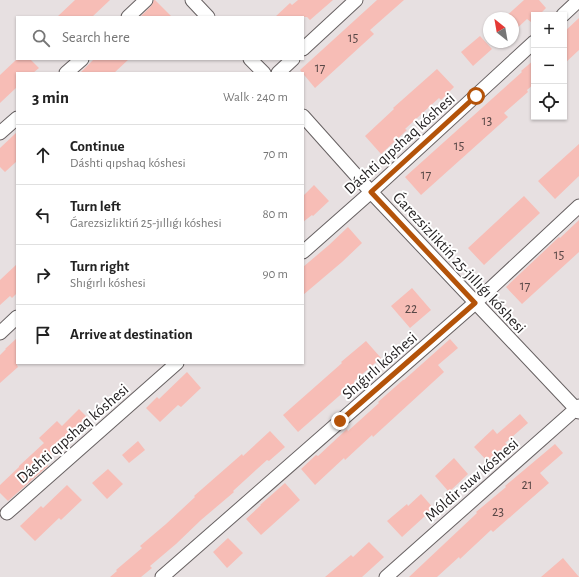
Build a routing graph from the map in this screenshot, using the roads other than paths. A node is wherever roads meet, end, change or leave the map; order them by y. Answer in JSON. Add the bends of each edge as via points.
{"nodes":[{"id":1,"x":146,"y":0,"type":"edge"},
{"id":2,"x":192,"y":0,"type":"edge"},
{"id":3,"x":356,"y":0,"type":"edge"},
{"id":4,"x":579,"y":0,"type":"edge"},
{"id":5,"x":566,"y":12,"type":"edge"},
{"id":6,"x":129,"y":16,"type":"edge"},
{"id":7,"x":207,"y":16,"type":"edge"},
{"id":8,"x":531,"y":45,"type":"edge"},
{"id":9,"x":304,"y":49,"type":"edge"},
{"id":10,"x":81,"y":60,"type":"edge"},
{"id":11,"x":251,"y":60,"type":"edge"},
{"id":12,"x":292,"y":60,"type":"edge"},
{"id":13,"x":67,"y":72,"type":"edge"},
{"id":14,"x":263,"y":72,"type":"edge"},
{"id":15,"x":279,"y":72,"type":"edge"},
{"id":16,"x":304,"y":117,"type":"edge"},
{"id":17,"x":16,"y":119,"type":"edge"},
{"id":18,"x":0,"y":133,"type":"edge"},
{"id":19,"x":371,"y":192,"type":"junction"},
{"id":20,"x":579,"y":206,"type":"edge"},
{"id":21,"x":304,"y":251,"type":"edge"},
{"id":22,"x":475,"y":303,"type":"junction"},
{"id":23,"x":16,"y":318,"type":"edge"},
{"id":24,"x":0,"y":333,"type":"edge"},
{"id":25,"x":176,"y":364,"type":"edge"},
{"id":26,"x":578,"y":409,"type":"edge"},
{"id":27,"x":7,"y":513,"type":"dead end"},
{"id":28,"x":162,"y":577,"type":"edge"},
{"id":29,"x":386,"y":577,"type":"edge"}],
"edges":[{"from":1,"to":6,"type":"street"},
{"from":2,"to":7,"type":"street"},
{"from":3,"to":9,"type":"street"},
{"from":4,"to":5,"type":"street"},
{"from":8,"to":19,"type":"street","name":"Dáshti qıpshaq kóshesi"},
{"from":10,"to":13,"type":"street"},
{"from":11,"to":14,"type":"street"},
{"from":12,"to":15,"type":"street"},
{"from":16,"to":19,"type":"street","name":"Ǵarezsizliktiń 25-jıllıǵı kóshesi"},
{"from":17,"to":18,"type":"street"},
{"from":19,"to":21,"type":"street","name":"Dáshti qıpshaq kóshesi"},
{"from":19,"to":22,"type":"street","name":"Ǵarezsizliktiń 25-jıllıǵı kóshesi"},
{"from":20,"to":22,"type":"street","name":"Shıǵırlı kóshesi"},
{"from":22,"to":26,"type":"street","name":"Ǵarezsizliktiń 25-jıllıǵı kóshesi"},
{"from":22,"to":28,"type":"street","name":"Shıǵırlı kóshesi"},
{"from":23,"to":24,"type":"street"},
{"from":25,"to":27,"type":"street","name":"Dáshti qıpshaq kóshesi"},
{"from":26,"to":29,"type":"street","name":"Móldir suw kóshesi"}]}
